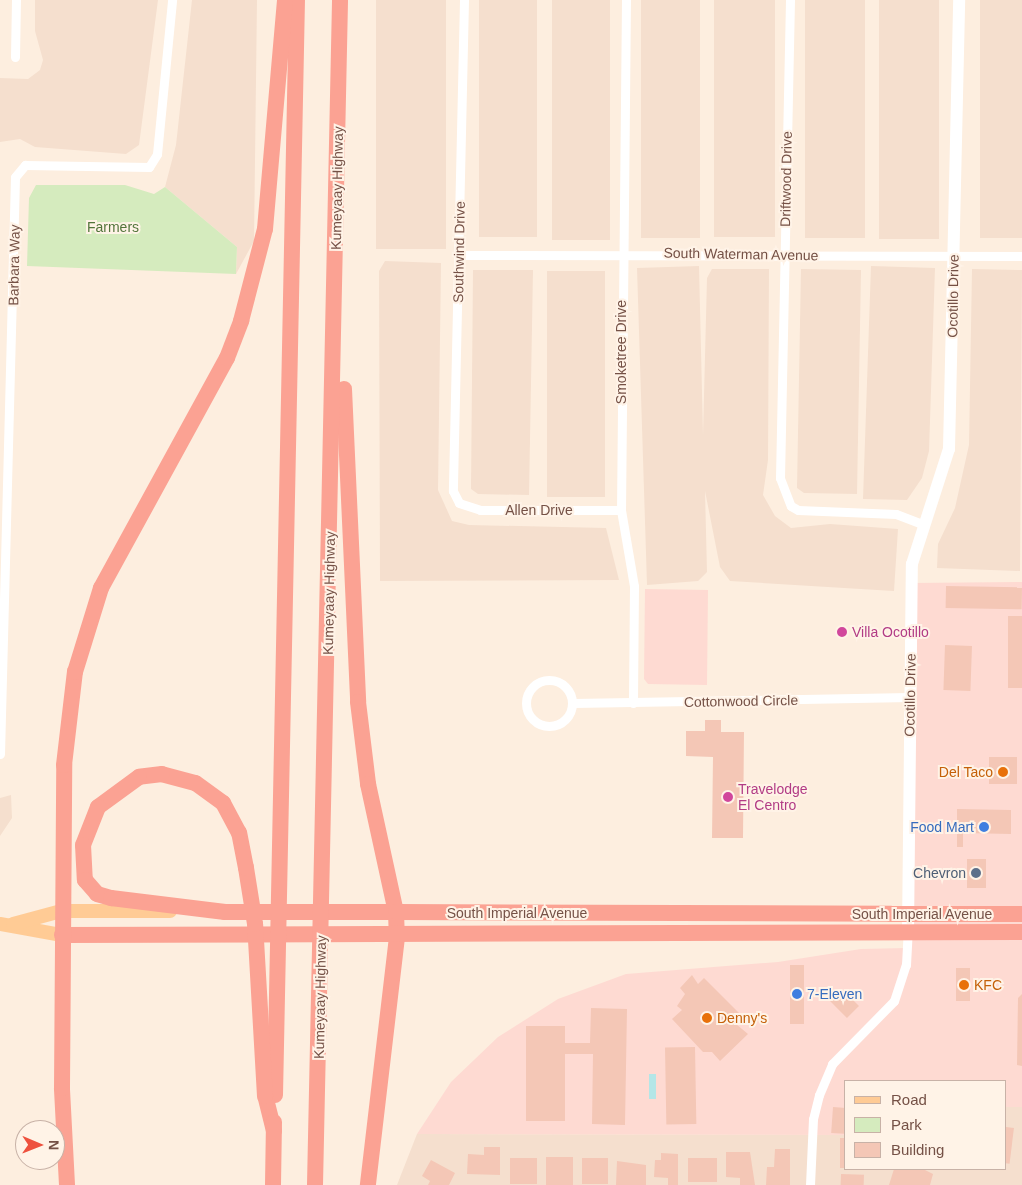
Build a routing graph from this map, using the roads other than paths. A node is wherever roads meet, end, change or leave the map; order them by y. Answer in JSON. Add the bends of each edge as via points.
{"nodes":[{"id":1,"x":16,"y":0,"type":"edge"},
{"id":2,"x":172,"y":0,"type":"edge"},
{"id":3,"x":285,"y":0,"type":"edge"},
{"id":4,"x":297,"y":0,"type":"edge"},
{"id":5,"x":340,"y":0,"type":"edge"},
{"id":6,"x":464,"y":0,"type":"edge"},
{"id":7,"x":626,"y":0,"type":"edge"},
{"id":8,"x":790,"y":0,"type":"edge"},
{"id":9,"x":959,"y":0,"type":"edge"},
{"id":10,"x":15,"y":57,"type":"dead end"},
{"id":11,"x":336,"y":238,"type":"junction"},
{"id":12,"x":621,"y":253,"type":"junction"},
{"id":13,"x":460,"y":255,"type":"junction"},
{"id":14,"x":785,"y":255,"type":"junction"},
{"id":15,"x":1022,"y":256,"type":"edge"},
{"id":16,"x":954,"y":257,"type":"junction"},
{"id":17,"x":459,"y":502,"type":"joint"},
{"id":18,"x":620,"y":510,"type":"junction"},
{"id":19,"x":922,"y":524,"type":"junction"},
{"id":20,"x":3,"y":595,"type":"edge"},
{"id":21,"x":910,"y":698,"type":"junction"},
{"id":22,"x":573,"y":703,"type":"junction"},
{"id":23,"x":633,"y":703,"type":"junction"},
{"id":24,"x":0,"y":754,"type":"edge"},
{"id":25,"x":61,"y":911,"type":"junction"},
{"id":26,"x":226,"y":912,"type":"junction"},
{"id":27,"x":396,"y":912,"type":"junction"},
{"id":28,"x":908,"y":914,"type":"junction"},
{"id":29,"x":1022,"y":914,"type":"edge"},
{"id":30,"x":7,"y":924,"type":"edge"},
{"id":31,"x":908,"y":932,"type":"junction"},
{"id":32,"x":1022,"y":932,"type":"edge"},
{"id":33,"x":62,"y":935,"type":"junction"},
{"id":34,"x":397,"y":937,"type":"junction"},
{"id":35,"x":274,"y":1131,"type":"junction"},
{"id":36,"x":67,"y":1185,"type":"edge"},
{"id":37,"x":273,"y":1185,"type":"edge"},
{"id":38,"x":315,"y":1185,"type":"edge"},
{"id":39,"x":368,"y":1185,"type":"edge"},
{"id":40,"x":810,"y":1185,"type":"edge"}],
"edges":[{"from":1,"to":10,"type":"street"},
{"from":2,"to":20,"type":"street","name":"Barbara Way","via":[[157,154],[149,167],[24,165],[15,176]]},
{"from":3,"to":25,"type":"highway","via":[[265,229],[248,297],[227,358],[101,588],[75,672],[64,765]]},
{"from":4,"to":35,"type":"highway"},
{"from":5,"to":11,"type":"highway","name":"Kumeyaay Highway"},
{"from":6,"to":13,"type":"street","name":"Southwind Drive"},
{"from":7,"to":12,"type":"street","name":"Smoketree Drive"},
{"from":8,"to":14,"type":"street","name":"Driftwood Drive"},
{"from":9,"to":16,"type":"street","name":"Ocotillo Drive"},
{"from":11,"to":27,"type":"highway","via":[[344,284],[346,498],[358,702],[368,784]]},
{"from":11,"to":38,"type":"highway","name":"Kumeyaay Highway"},
{"from":12,"to":13,"type":"street","name":"South Waterman Avenue"},
{"from":12,"to":14,"type":"street","name":"South Waterman Avenue"},
{"from":12,"to":18,"type":"street","name":"Smoketree Drive"},
{"from":13,"to":17,"type":"street","name":"Southwind Drive","via":[[452,477]]},
{"from":14,"to":16,"type":"street","name":"South Waterman Avenue"},
{"from":14,"to":19,"type":"street","name":"Driftwood Drive","via":[[780,478],[791,506],[813,513],[896,514]]},
{"from":15,"to":16,"type":"street","name":"South Waterman Avenue"},
{"from":16,"to":19,"type":"street","name":"Ocotillo Drive","via":[[949,449]]},
{"from":17,"to":18,"type":"street","name":"Allen Drive","via":[[480,510]]},
{"from":18,"to":23,"type":"street","name":"Smoketree Drive","via":[[634,586]]},
{"from":19,"to":21,"type":"street","name":"Ocotillo Drive","via":[[912,564]]},
{"from":20,"to":24,"type":"street","name":"Barbara Way"},
{"from":21,"to":23,"type":"street","name":"Cottonwood Circle"},
{"from":21,"to":28,"type":"street","name":"Ocotillo Drive"},
{"from":22,"to":22,"type":"street","via":[[565,685],[554,679],[532,686],[526,702],[535,722],[551,726],[568,717]]},
{"from":22,"to":23,"type":"street","name":"Cottonwood Circle"},
{"from":25,"to":26,"type":"main road","name":"South Imperial Avenue"},
{"from":25,"to":30,"type":"main road","name":"South Imperial Avenue"},
{"from":25,"to":33,"type":"highway"},
{"from":26,"to":27,"type":"highway","name":"South Imperial Avenue"},
{"from":26,"to":35,"type":"highway","via":[[97,894],[86,880],[82,859],[87,831],[98,807],[128,783],[162,774],[206,790],[231,816],[242,844],[255,924],[265,1096]]},
{"from":27,"to":28,"type":"highway","name":"South Imperial Avenue"},
{"from":27,"to":34,"type":"highway"},
{"from":28,"to":29,"type":"highway","name":"South Imperial Avenue"},
{"from":28,"to":31,"type":"street","name":"Ocotillo Drive"},
{"from":30,"to":33,"type":"main road","name":"South Imperial Avenue"},
{"from":31,"to":32,"type":"highway","name":"South Imperial Avenue"},
{"from":31,"to":34,"type":"highway","name":"South Imperial Avenue"},
{"from":31,"to":40,"type":"street","name":"Ocotillo Drive","via":[[906,965],[894,1001],[832,1064],[819,1095],[813,1119]]},
{"from":33,"to":34,"type":"highway","name":"South Imperial Avenue"},
{"from":33,"to":36,"type":"highway"},
{"from":34,"to":39,"type":"highway"},
{"from":35,"to":37,"type":"highway"}]}
